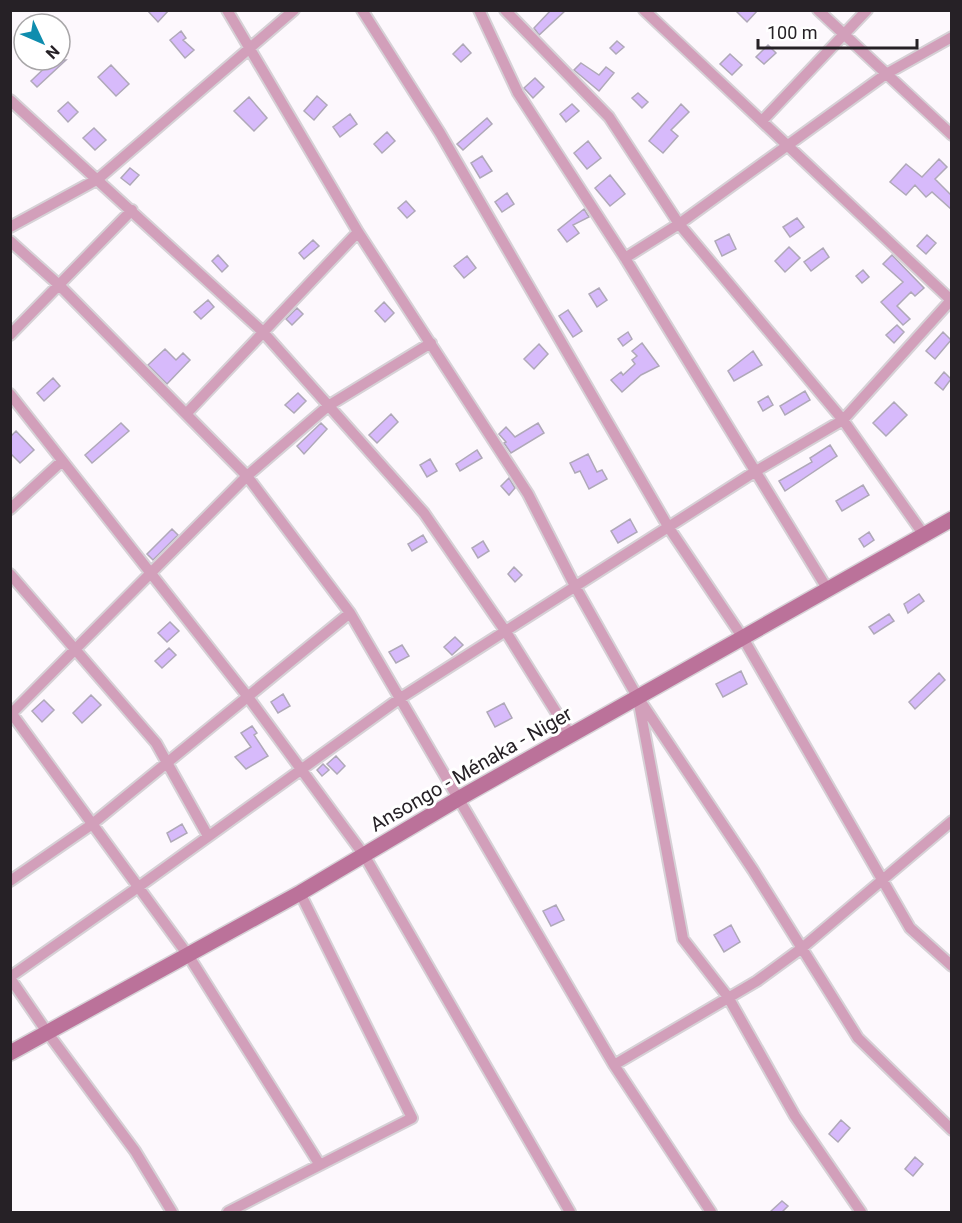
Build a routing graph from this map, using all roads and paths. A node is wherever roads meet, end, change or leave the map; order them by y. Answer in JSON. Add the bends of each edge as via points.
{"nodes":[{"id":1,"x":227,"y":10,"type":"edge"},
{"id":2,"x":294,"y":10,"type":"edge"},
{"id":3,"x":362,"y":10,"type":"edge"},
{"id":4,"x":479,"y":10,"type":"edge"},
{"id":5,"x":505,"y":10,"type":"edge"},
{"id":6,"x":644,"y":10,"type":"edge"},
{"id":7,"x":818,"y":10,"type":"edge"},
{"id":8,"x":867,"y":10,"type":"edge"},
{"id":9,"x":844,"y":35,"type":"junction"},
{"id":10,"x":951,"y":37,"type":"edge"},
{"id":11,"x":251,"y":49,"type":"junction"},
{"id":12,"x":886,"y":74,"type":"junction"},
{"id":13,"x":10,"y":100,"type":"edge"},
{"id":14,"x":762,"y":121,"type":"junction"},
{"id":15,"x":951,"y":135,"type":"edge"},
{"id":16,"x":787,"y":144,"type":"junction"},
{"id":17,"x":98,"y":179,"type":"junction"},
{"id":18,"x":132,"y":210,"type":"junction"},
{"id":19,"x":679,"y":224,"type":"junction"},
{"id":20,"x":10,"y":227,"type":"edge"},
{"id":21,"x":358,"y":232,"type":"junction"},
{"id":22,"x":10,"y":241,"type":"edge"},
{"id":23,"x":625,"y":258,"type":"junction"},
{"id":24,"x":59,"y":285,"type":"junction"},
{"id":25,"x":951,"y":300,"type":"edge"},
{"id":26,"x":263,"y":332,"type":"junction"},
{"id":27,"x":10,"y":335,"type":"edge"},
{"id":28,"x":431,"y":343,"type":"junction"},
{"id":29,"x":10,"y":394,"type":"edge"},
{"id":30,"x":328,"y":406,"type":"junction"},
{"id":31,"x":186,"y":414,"type":"junction"},
{"id":32,"x":843,"y":420,"type":"junction"},
{"id":33,"x":62,"y":461,"type":"junction"},
{"id":34,"x":756,"y":471,"type":"junction"},
{"id":35,"x":247,"y":476,"type":"junction"},
{"id":36,"x":10,"y":509,"type":"edge"},
{"id":37,"x":951,"y":519,"type":"edge"},
{"id":38,"x":669,"y":528,"type":"junction"},
{"id":39,"x":924,"y":535,"type":"junction"},
{"id":40,"x":10,"y":574,"type":"edge"},
{"id":41,"x":152,"y":574,"type":"junction"},
{"id":42,"x":576,"y":588,"type":"junction"},
{"id":43,"x":828,"y":590,"type":"junction"},
{"id":44,"x":350,"y":613,"type":"junction"},
{"id":45,"x":506,"y":632,"type":"junction"},
{"id":46,"x":743,"y":638,"type":"junction"},
{"id":47,"x":76,"y":649,"type":"junction"},
{"id":48,"x":248,"y":697,"type":"junction"},
{"id":49,"x":638,"y":698,"type":"junction"},
{"id":50,"x":399,"y":699,"type":"junction"},
{"id":51,"x":11,"y":715,"type":"edge"},
{"id":52,"x":571,"y":736,"type":"junction"},
{"id":53,"x":167,"y":763,"type":"junction"},
{"id":54,"x":303,"y":769,"type":"junction"},
{"id":55,"x":459,"y":799,"type":"junction"},
{"id":56,"x":951,"y":821,"type":"edge"},
{"id":57,"x":91,"y":825,"type":"junction"},
{"id":58,"x":208,"y":836,"type":"junction"},
{"id":59,"x":364,"y":855,"type":"junction"},
{"id":60,"x":882,"y":879,"type":"junction"},
{"id":61,"x":10,"y":881,"type":"edge"},
{"id":62,"x":137,"y":888,"type":"junction"},
{"id":63,"x":300,"y":893,"type":"junction"},
{"id":64,"x":802,"y":948,"type":"junction"},
{"id":65,"x":188,"y":955,"type":"junction"},
{"id":66,"x":951,"y":966,"type":"edge"},
{"id":67,"x":10,"y":977,"type":"edge"},
{"id":68,"x":728,"y":997,"type":"junction"},
{"id":69,"x":47,"y":1032,"type":"junction"},
{"id":70,"x":10,"y":1053,"type":"edge"},
{"id":71,"x":614,"y":1065,"type":"junction"},
{"id":72,"x":951,"y":1130,"type":"edge"},
{"id":73,"x":320,"y":1165,"type":"junction"},
{"id":74,"x":172,"y":1212,"type":"edge"},
{"id":75,"x":228,"y":1212,"type":"edge"},
{"id":76,"x":570,"y":1212,"type":"edge"},
{"id":77,"x":711,"y":1212,"type":"edge"},
{"id":78,"x":861,"y":1212,"type":"edge"}],
"edges":[{"from":1,"to":11,"type":"street"},
{"from":2,"to":11,"type":"street"},
{"from":3,"to":38,"type":"street","via":[[440,133]]},
{"from":4,"to":23,"type":"street","via":[[518,93]]},
{"from":5,"to":19,"type":"street","via":[[609,117]]},
{"from":6,"to":14,"type":"street"},
{"from":7,"to":9,"type":"street"},
{"from":8,"to":9,"type":"street"},
{"from":9,"to":12,"type":"street"},
{"from":9,"to":14,"type":"street"},
{"from":10,"to":12,"type":"street"},
{"from":11,"to":17,"type":"street"},
{"from":11,"to":21,"type":"street"},
{"from":12,"to":15,"type":"street"},
{"from":12,"to":16,"type":"street"},
{"from":13,"to":17,"type":"street"},
{"from":14,"to":16,"type":"street"},
{"from":16,"to":19,"type":"street"},
{"from":16,"to":25,"type":"street"},
{"from":17,"to":18,"type":"street"},
{"from":17,"to":20,"type":"street"},
{"from":18,"to":24,"type":"street"},
{"from":18,"to":26,"type":"street"},
{"from":19,"to":23,"type":"street"},
{"from":19,"to":32,"type":"street"},
{"from":21,"to":26,"type":"street"},
{"from":21,"to":28,"type":"street"},
{"from":22,"to":24,"type":"street"},
{"from":23,"to":34,"type":"street"},
{"from":24,"to":27,"type":"street"},
{"from":24,"to":31,"type":"street"},
{"from":25,"to":32,"type":"street"},
{"from":26,"to":30,"type":"street"},
{"from":26,"to":31,"type":"street"},
{"from":28,"to":30,"type":"street"},
{"from":28,"to":42,"type":"street","via":[[528,494]]},
{"from":29,"to":33,"type":"street"},
{"from":30,"to":35,"type":"street"},
{"from":30,"to":45,"type":"street","via":[[424,513]]},
{"from":31,"to":35,"type":"street"},
{"from":32,"to":34,"type":"street"},
{"from":32,"to":39,"type":"street"},
{"from":33,"to":36,"type":"street"},
{"from":33,"to":41,"type":"street"},
{"from":34,"to":38,"type":"street"},
{"from":34,"to":43,"type":"street"},
{"from":35,"to":41,"type":"street"},
{"from":35,"to":44,"type":"street"},
{"from":37,"to":39,"type":"main road","name":"Ansongo - Ménaka - Niger"},
{"from":38,"to":42,"type":"street"},
{"from":38,"to":46,"type":"street"},
{"from":39,"to":43,"type":"main road","name":"Ansongo - Ménaka - Niger"},
{"from":40,"to":47,"type":"street"},
{"from":41,"to":47,"type":"street"},
{"from":41,"to":48,"type":"street"},
{"from":42,"to":45,"type":"street"},
{"from":42,"to":49,"type":"street"},
{"from":43,"to":46,"type":"main road","name":"Ansongo - Ménaka - Niger"},
{"from":44,"to":48,"type":"street"},
{"from":44,"to":50,"type":"street"},
{"from":45,"to":50,"type":"street"},
{"from":45,"to":52,"type":"street"},
{"from":46,"to":49,"type":"main road","name":"Ansongo - Ménaka - Niger"},
{"from":46,"to":60,"type":"street"},
{"from":47,"to":51,"type":"street"},
{"from":47,"to":53,"type":"street","via":[[156,743]]},
{"from":48,"to":53,"type":"street"},
{"from":48,"to":54,"type":"street"},
{"from":49,"to":52,"type":"main road","name":"Ansongo - Ménaka - Niger"},
{"from":49,"to":64,"type":"street"},
{"from":49,"to":68,"type":"street","via":[[683,939]]},
{"from":50,"to":54,"type":"street"},
{"from":50,"to":55,"type":"street"},
{"from":51,"to":57,"type":"street"},
{"from":52,"to":55,"type":"main road","name":"Ansongo - Ménaka - Niger"},
{"from":53,"to":57,"type":"street"},
{"from":53,"to":58,"type":"street"},
{"from":54,"to":58,"type":"street"},
{"from":54,"to":59,"type":"street"},
{"from":55,"to":59,"type":"main road","name":"Ansongo - Ménaka - Niger"},
{"from":55,"to":71,"type":"street"},
{"from":56,"to":60,"type":"street"},
{"from":57,"to":61,"type":"street"},
{"from":57,"to":62,"type":"street"},
{"from":58,"to":62,"type":"street"},
{"from":59,"to":63,"type":"main road","name":"Ansongo - Ménaka - Niger"},
{"from":59,"to":76,"type":"street"},
{"from":60,"to":64,"type":"street"},
{"from":60,"to":66,"type":"street","via":[[910,928]]},
{"from":62,"to":65,"type":"street"},
{"from":62,"to":67,"type":"street"},
{"from":63,"to":65,"type":"main road","name":"Ansongo - Ménaka - Niger"},
{"from":63,"to":73,"type":"street","via":[[412,1118]]},
{"from":64,"to":68,"type":"street"},
{"from":64,"to":72,"type":"street","via":[[858,1038]]},
{"from":65,"to":69,"type":"main road","name":"Ansongo - Ménaka - Niger"},
{"from":65,"to":73,"type":"street"},
{"from":67,"to":69,"type":"street"},
{"from":68,"to":71,"type":"street"},
{"from":68,"to":78,"type":"street","via":[[795,1116]]},
{"from":69,"to":70,"type":"main road","name":"Ansongo - Ménaka - Niger"},
{"from":69,"to":74,"type":"street","via":[[135,1151]]},
{"from":71,"to":77,"type":"street"},
{"from":73,"to":75,"type":"street"}]}
